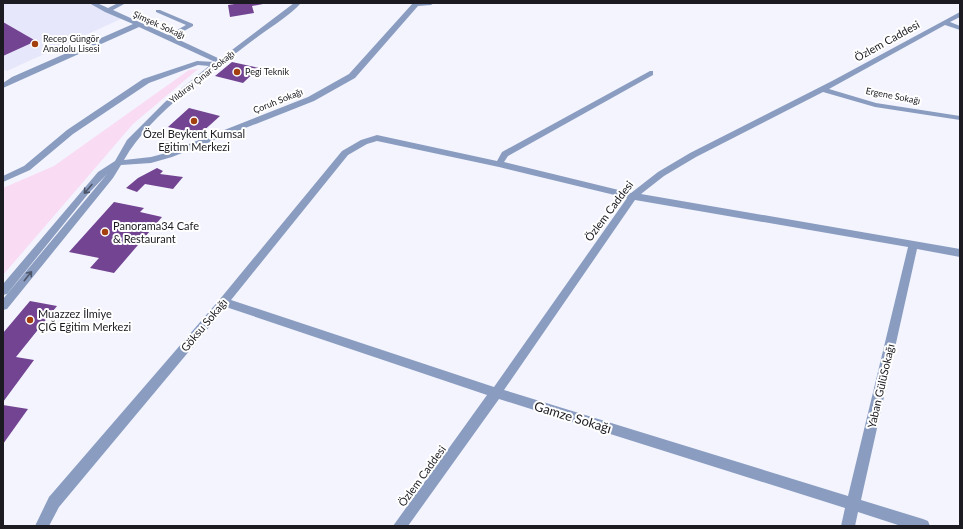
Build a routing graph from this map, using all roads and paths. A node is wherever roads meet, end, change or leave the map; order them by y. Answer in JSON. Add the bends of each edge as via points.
{"nodes":[{"id":1,"x":92,"y":3,"type":"edge"},
{"id":2,"x":123,"y":3,"type":"edge"},
{"id":3,"x":416,"y":3,"type":"edge"},
{"id":4,"x":431,"y":3,"type":"edge"},
{"id":5,"x":295,"y":4,"type":"edge"},
{"id":6,"x":107,"y":11,"type":"junction"},
{"id":7,"x":158,"y":11,"type":"dead end"},
{"id":8,"x":960,"y":14,"type":"edge"},
{"id":9,"x":945,"y":23,"type":"junction"},
{"id":10,"x":137,"y":25,"type":"junction"},
{"id":11,"x":960,"y":28,"type":"edge"},
{"id":12,"x":167,"y":38,"type":"junction"},
{"id":13,"x":218,"y":63,"type":"junction"},
{"id":14,"x":650,"y":73,"type":"dead end"},
{"id":15,"x":15,"y":79,"type":"junction"},
{"id":16,"x":3,"y":80,"type":"edge"},
{"id":17,"x":3,"y":86,"type":"edge"},
{"id":18,"x":823,"y":90,"type":"junction"},
{"id":19,"x":960,"y":118,"type":"edge"},
{"id":20,"x":117,"y":163,"type":"junction"},
{"id":21,"x":498,"y":164,"type":"junction"},
{"id":22,"x":3,"y":179,"type":"edge"},
{"id":23,"x":633,"y":196,"type":"junction"},
{"id":24,"x":913,"y":245,"type":"junction"},
{"id":25,"x":960,"y":253,"type":"edge"},
{"id":26,"x":3,"y":291,"type":"edge"},
{"id":27,"x":224,"y":302,"type":"junction"},
{"id":28,"x":3,"y":306,"type":"edge"},
{"id":29,"x":496,"y":393,"type":"junction"},
{"id":30,"x":854,"y":504,"type":"junction"},
{"id":31,"x":42,"y":526,"type":"edge"},
{"id":32,"x":400,"y":526,"type":"edge"},
{"id":33,"x":848,"y":526,"type":"edge"},
{"id":34,"x":924,"y":526,"type":"edge"}],
"edges":[{"from":1,"to":6,"type":"street","name":"Şimşek Sokağı"},
{"from":2,"to":6,"type":"street"},
{"from":3,"to":4,"type":"street","name":"Çoruh Sokağı"},
{"from":3,"to":20,"type":"street","name":"Çoruh Sokağı","via":[[352,76],[318,95],[169,155],[151,160]]},
{"from":5,"to":13,"type":"street","name":"Yıldıray Çınar Sokağı"},
{"from":6,"to":10,"type":"street","name":"Şimşek Sokağı"},
{"from":7,"to":12,"type":"street","via":[[191,25]]},
{"from":8,"to":9,"type":"street","name":"Özlem Caddesi"},
{"from":9,"to":11,"type":"street"},
{"from":9,"to":18,"type":"street","name":"Özlem Caddesi"},
{"from":10,"to":12,"type":"street","name":"Şimşek Sokağı"},
{"from":10,"to":15,"type":"street"},
{"from":12,"to":13,"type":"street","name":"Şimşek Sokağı"},
{"from":13,"to":20,"type":"street","name":"Yıldıray Çınar Sokağı","via":[[168,104],[130,142]]},
{"from":13,"to":22,"type":"street","via":[[197,63],[146,81],[70,132],[27,168]]},
{"from":14,"to":21,"type":"street","via":[[505,154]]},
{"from":15,"to":16,"type":"street"},
{"from":15,"to":17,"type":"street"},
{"from":18,"to":19,"type":"street","name":"Ergene Sokağı","via":[[875,105]]},
{"from":18,"to":23,"type":"street","name":"Özlem Caddesi","via":[[686,160],[644,185]]},
{"from":20,"to":26,"type":"street","name":"Yıldıray Çınar Sokağı","one_way":true,"via":[[101,174]]},
{"from":28,"to":20,"type":"street","name":"Yıldıray Çınar Sokağı","one_way":true,"via":[[110,176]]},
{"from":21,"to":23,"type":"street"},
{"from":21,"to":27,"type":"street","name":"Göksu Sokağı","via":[[377,138],[364,142],[345,153]]},
{"from":23,"to":24,"type":"street"},
{"from":23,"to":29,"type":"street","name":"Özlem Caddesi"},
{"from":24,"to":25,"type":"street"},
{"from":24,"to":30,"type":"street","name":"Yaban GülüSokağı"},
{"from":27,"to":29,"type":"street","name":"Gamze Sokağı"},
{"from":27,"to":31,"type":"street","name":"Göksu Sokağı","via":[[54,502]]},
{"from":29,"to":30,"type":"street","name":"Gamze Sokağı"},
{"from":29,"to":32,"type":"street","name":"Özlem Caddesi"},
{"from":30,"to":33,"type":"street","name":"Yaban GülüSokağı"},
{"from":30,"to":34,"type":"street","name":"Gamze Sokağı"}]}
